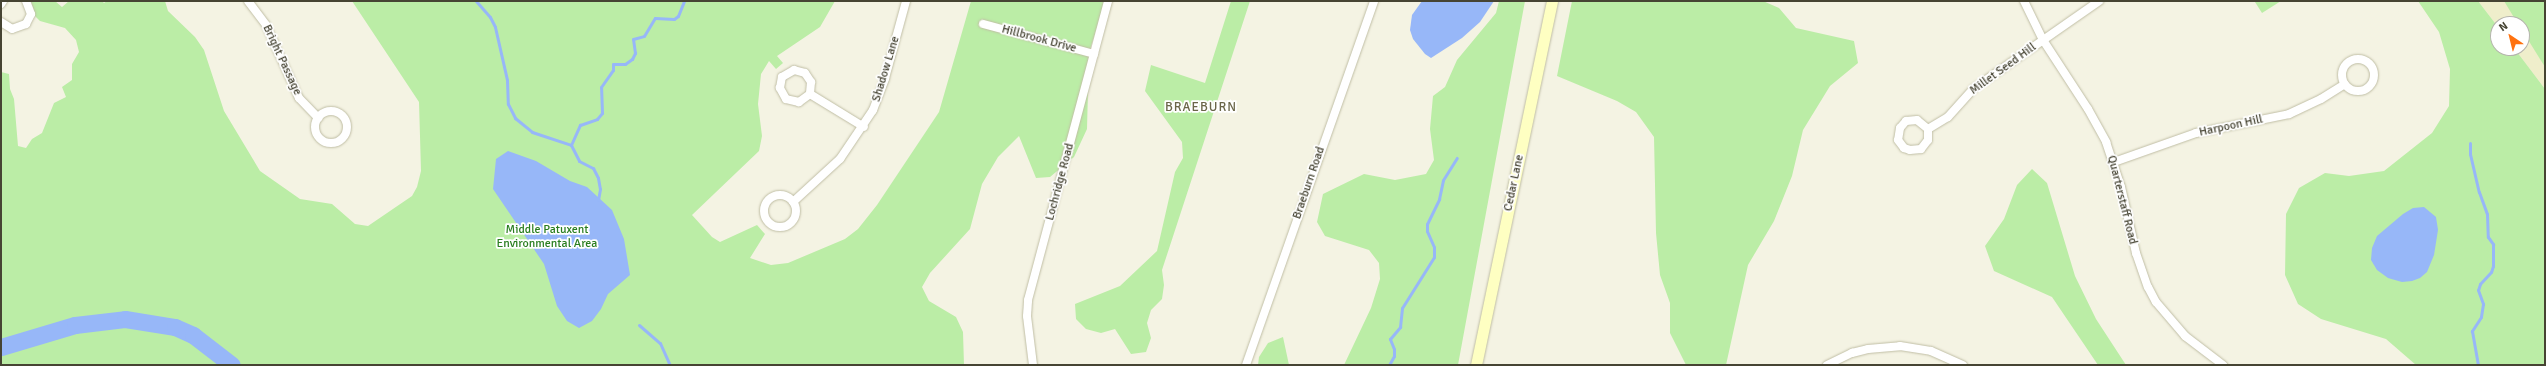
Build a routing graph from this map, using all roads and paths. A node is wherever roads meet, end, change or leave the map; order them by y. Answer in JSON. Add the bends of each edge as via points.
{"nodes":[{"id":1,"x":3,"y":1,"type":"edge"},
{"id":2,"x":26,"y":1,"type":"edge"},
{"id":3,"x":248,"y":1,"type":"edge"},
{"id":4,"x":906,"y":1,"type":"edge"},
{"id":5,"x":1108,"y":1,"type":"edge"},
{"id":6,"x":1374,"y":1,"type":"edge"},
{"id":7,"x":1552,"y":1,"type":"edge"},
{"id":8,"x":2024,"y":1,"type":"edge"},
{"id":9,"x":2099,"y":1,"type":"edge"},
{"id":10,"x":1,"y":4,"type":"edge"},
{"id":11,"x":1,"y":22,"type":"edge"},
{"id":12,"x":983,"y":24,"type":"dead end"},
{"id":13,"x":2043,"y":40,"type":"junction"},
{"id":14,"x":1094,"y":54,"type":"junction"},
{"id":15,"x":2345,"y":84,"type":"dead end"},
{"id":16,"x":810,"y":94,"type":"junction"},
{"id":17,"x":318,"y":118,"type":"dead end"},
{"id":18,"x":864,"y":127,"type":"junction"},
{"id":19,"x":1928,"y":129,"type":"dead end"},
{"id":20,"x":2114,"y":162,"type":"junction"},
{"id":21,"x":793,"y":202,"type":"dead end"},
{"id":22,"x":1033,"y":365,"type":"edge"},
{"id":23,"x":1246,"y":365,"type":"edge"},
{"id":24,"x":1476,"y":365,"type":"edge"},
{"id":25,"x":1827,"y":365,"type":"edge"},
{"id":26,"x":1963,"y":365,"type":"edge"},
{"id":27,"x":2223,"y":365,"type":"edge"}],
"edges":[{"from":1,"to":10,"type":"street"},
{"from":2,"to":11,"type":"street","via":[[31,14],[26,24],[12,29]]},
{"from":3,"to":17,"type":"street","name":"Bright Passage","via":[[266,25],[299,98]]},
{"from":4,"to":18,"type":"street","name":"Shadow Lane","via":[[880,95]]},
{"from":5,"to":14,"type":"street","name":"Lochridge Road"},
{"from":6,"to":23,"type":"street","name":"Braeburn Road"},
{"from":7,"to":24,"type":"main road","name":"Cedar Lane"},
{"from":8,"to":13,"type":"street","name":"Quarterstaff Road"},
{"from":9,"to":13,"type":"street","name":"Millet Seed Hill"},
{"from":12,"to":14,"type":"street","name":"Hillbrook Drive"},
{"from":13,"to":19,"type":"street","name":"Millet Seed Hill","via":[[1973,89],[1948,117]]},
{"from":13,"to":20,"type":"street","name":"Quarterstaff Road","via":[[2088,109]]},
{"from":14,"to":22,"type":"street","name":"Lochridge Road","via":[[1028,300],[1027,316]]},
{"from":15,"to":20,"type":"street","name":"Harpoon Hill","via":[[2289,114],[2196,133]]},
{"from":16,"to":16,"type":"street","via":[[811,82],[805,73],[794,70],[782,76],[780,88],[786,99],[799,102]]},
{"from":16,"to":18,"type":"street"},
{"from":18,"to":21,"type":"street","name":"Shadow Lane","via":[[840,159]]},
{"from":20,"to":27,"type":"street","name":"Quarterstaff Road","via":[[2136,253],[2156,302],[2185,336]]},
{"from":25,"to":26,"type":"street","via":[[1868,349],[1900,346],[1931,351]]}]}
